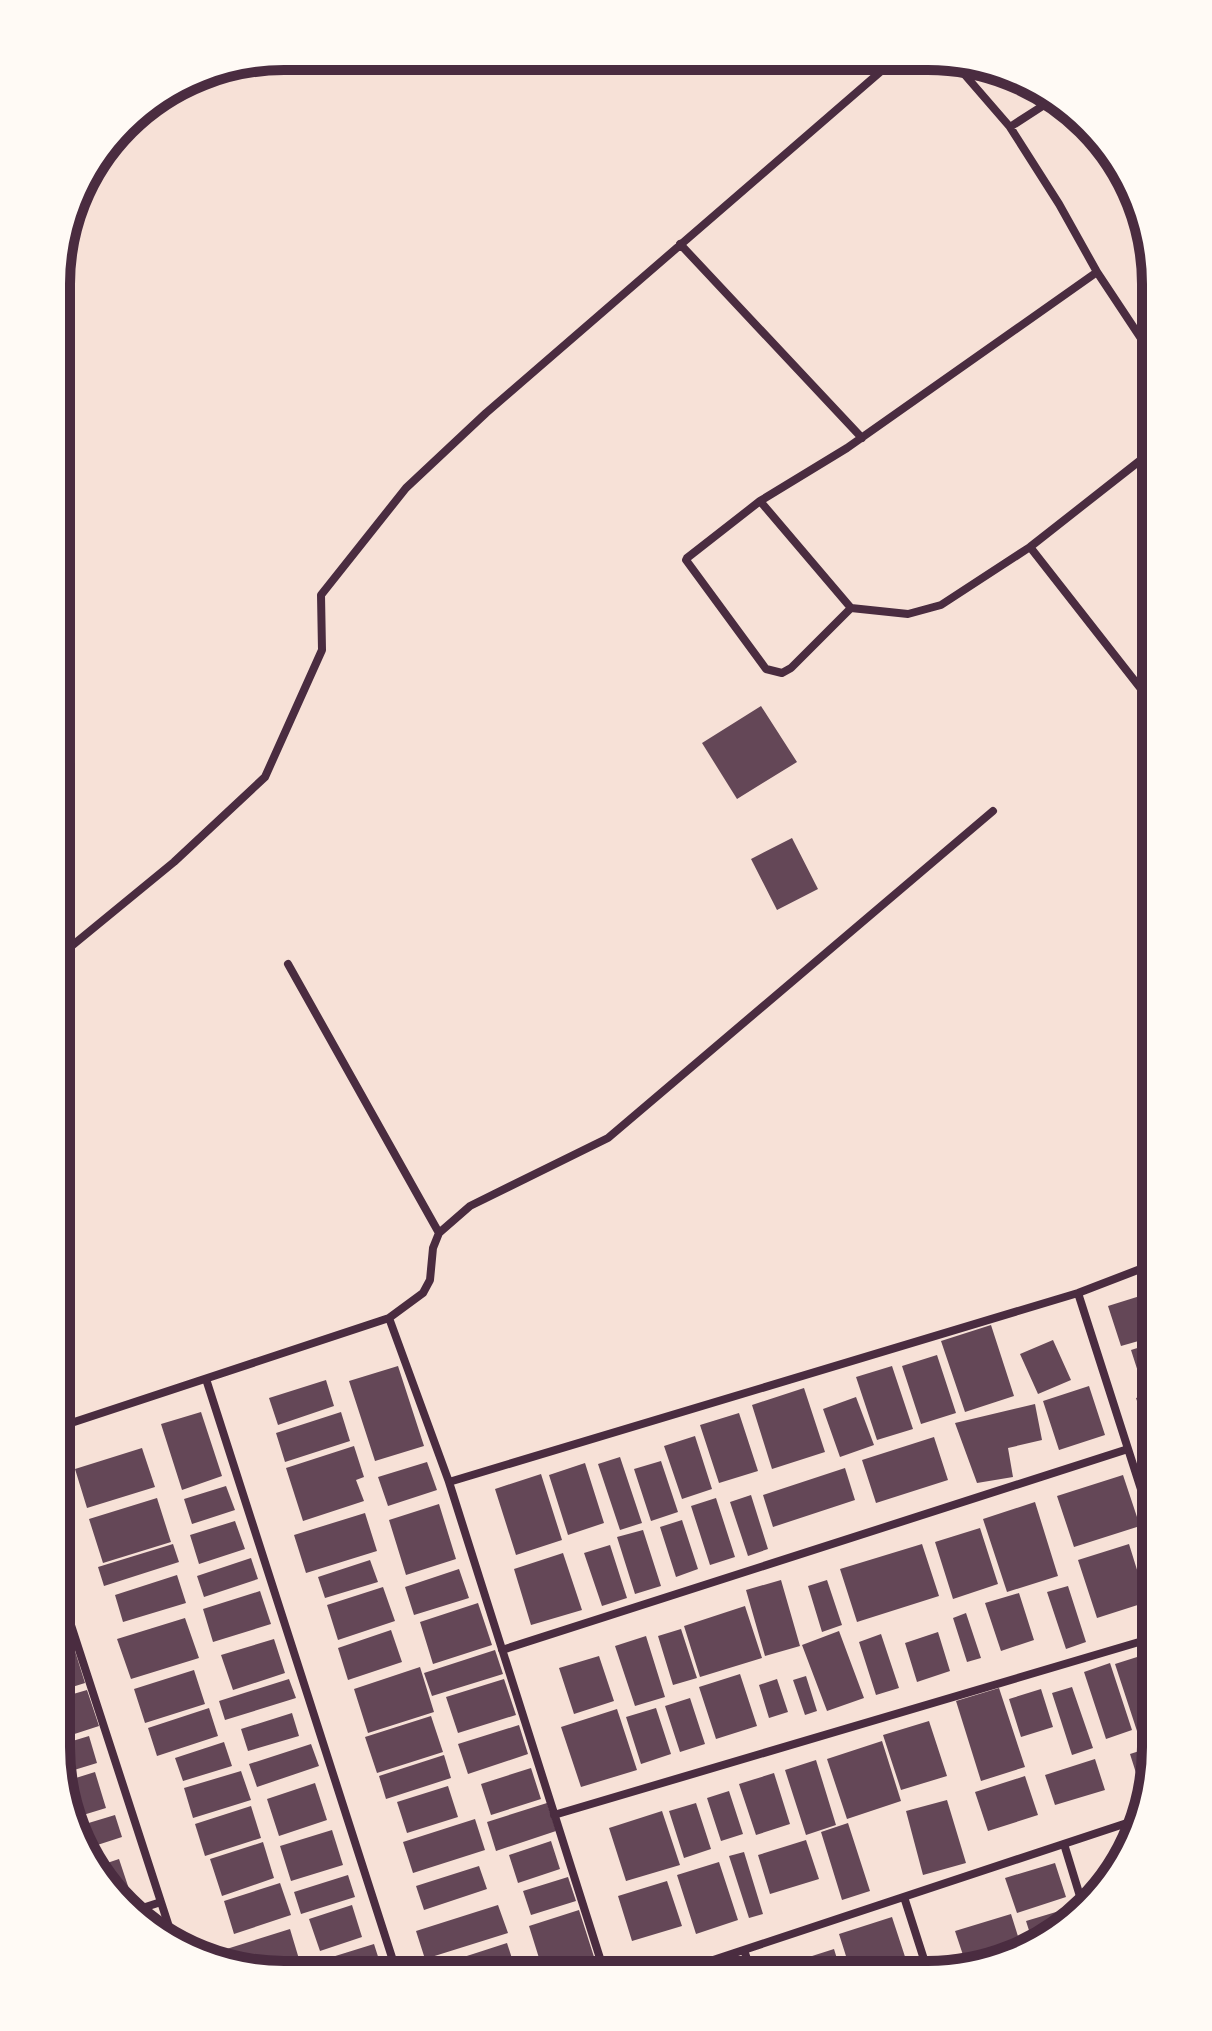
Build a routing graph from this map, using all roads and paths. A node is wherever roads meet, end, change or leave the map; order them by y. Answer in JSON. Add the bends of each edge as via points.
{"nodes":[{"id":1,"x":882,"y":70,"type":"edge"},
{"id":2,"x":964,"y":73,"type":"edge"},
{"id":3,"x":1044,"y":105,"type":"edge"},
{"id":4,"x":1010,"y":127,"type":"junction"},
{"id":5,"x":680,"y":244,"type":"junction"},
{"id":6,"x":1097,"y":272,"type":"junction"},
{"id":7,"x":1142,"y":340,"type":"edge"},
{"id":8,"x":862,"y":438,"type":"junction"},
{"id":9,"x":1142,"y":459,"type":"edge"},
{"id":10,"x":760,"y":501,"type":"junction"},
{"id":11,"x":1030,"y":547,"type":"junction"},
{"id":12,"x":851,"y":608,"type":"junction"},
{"id":13,"x":1142,"y":690,"type":"edge"},
{"id":14,"x":993,"y":811,"type":"dead end"},
{"id":15,"x":70,"y":947,"type":"edge"},
{"id":16,"x":288,"y":964,"type":"dead end"},
{"id":17,"x":439,"y":1233,"type":"junction"},
{"id":18,"x":1142,"y":1268,"type":"edge"},
{"id":19,"x":1078,"y":1293,"type":"junction"},
{"id":20,"x":389,"y":1318,"type":"junction"},
{"id":21,"x":206,"y":1379,"type":"junction"},
{"id":22,"x":70,"y":1423,"type":"edge"},
{"id":23,"x":1128,"y":1449,"type":"junction"},
{"id":24,"x":449,"y":1482,"type":"junction"},
{"id":25,"x":1142,"y":1492,"type":"edge"},
{"id":26,"x":70,"y":1622,"type":"edge"},
{"id":27,"x":1142,"y":1641,"type":"edge"},
{"id":28,"x":502,"y":1650,"type":"junction"},
{"id":29,"x":554,"y":1815,"type":"junction"},
{"id":30,"x":1128,"y":1823,"type":"edge"},
{"id":31,"x":1064,"y":1844,"type":"junction"},
{"id":32,"x":904,"y":1897,"type":"junction"},
{"id":33,"x":1080,"y":1897,"type":"edge"},
{"id":34,"x":161,"y":1902,"type":"junction"},
{"id":35,"x":144,"y":1908,"type":"edge"},
{"id":36,"x":169,"y":1927,"type":"edge"},
{"id":37,"x":744,"y":1950,"type":"junction"},
{"id":38,"x":393,"y":1961,"type":"edge"},
{"id":39,"x":601,"y":1961,"type":"edge"},
{"id":40,"x":711,"y":1961,"type":"edge"},
{"id":41,"x":748,"y":1961,"type":"edge"},
{"id":42,"x":925,"y":1961,"type":"edge"}],
"edges":[{"from":1,"to":5,"type":"street"},
{"from":2,"to":4,"type":"street"},
{"from":3,"to":4,"type":"street"},
{"from":4,"to":6,"type":"street"},
{"from":5,"to":8,"type":"street"},
{"from":5,"to":15,"type":"street","via":[[406,488],[321,595],[322,650],[265,777],[174,862]]},
{"from":6,"to":7,"type":"street"},
{"from":6,"to":8,"type":"street"},
{"from":8,"to":10,"type":"street"},
{"from":9,"to":11,"type":"street"},
{"from":10,"to":12,"type":"street"},
{"from":10,"to":12,"type":"street","via":[[686,560],[766,669],[782,673],[791,668]]},
{"from":11,"to":12,"type":"street","via":[[941,605],[908,614]]},
{"from":11,"to":13,"type":"street"},
{"from":14,"to":17,"type":"street","via":[[608,1138],[470,1206]]},
{"from":16,"to":17,"type":"street"},
{"from":17,"to":20,"type":"street","via":[[426,1288]]},
{"from":18,"to":19,"type":"street"},
{"from":19,"to":23,"type":"street"},
{"from":19,"to":24,"type":"street"},
{"from":20,"to":21,"type":"street"},
{"from":20,"to":24,"type":"street"},
{"from":21,"to":22,"type":"street"},
{"from":21,"to":38,"type":"street"},
{"from":23,"to":25,"type":"street"},
{"from":23,"to":28,"type":"street"},
{"from":24,"to":28,"type":"street"},
{"from":26,"to":34,"type":"street"},
{"from":27,"to":29,"type":"street"},
{"from":28,"to":29,"type":"street"},
{"from":29,"to":39,"type":"street"},
{"from":30,"to":31,"type":"street"},
{"from":31,"to":32,"type":"street"},
{"from":31,"to":33,"type":"street"},
{"from":32,"to":37,"type":"street"},
{"from":32,"to":42,"type":"street"},
{"from":34,"to":35,"type":"street"},
{"from":34,"to":36,"type":"street"},
{"from":37,"to":40,"type":"street"},
{"from":37,"to":41,"type":"street"}]}
